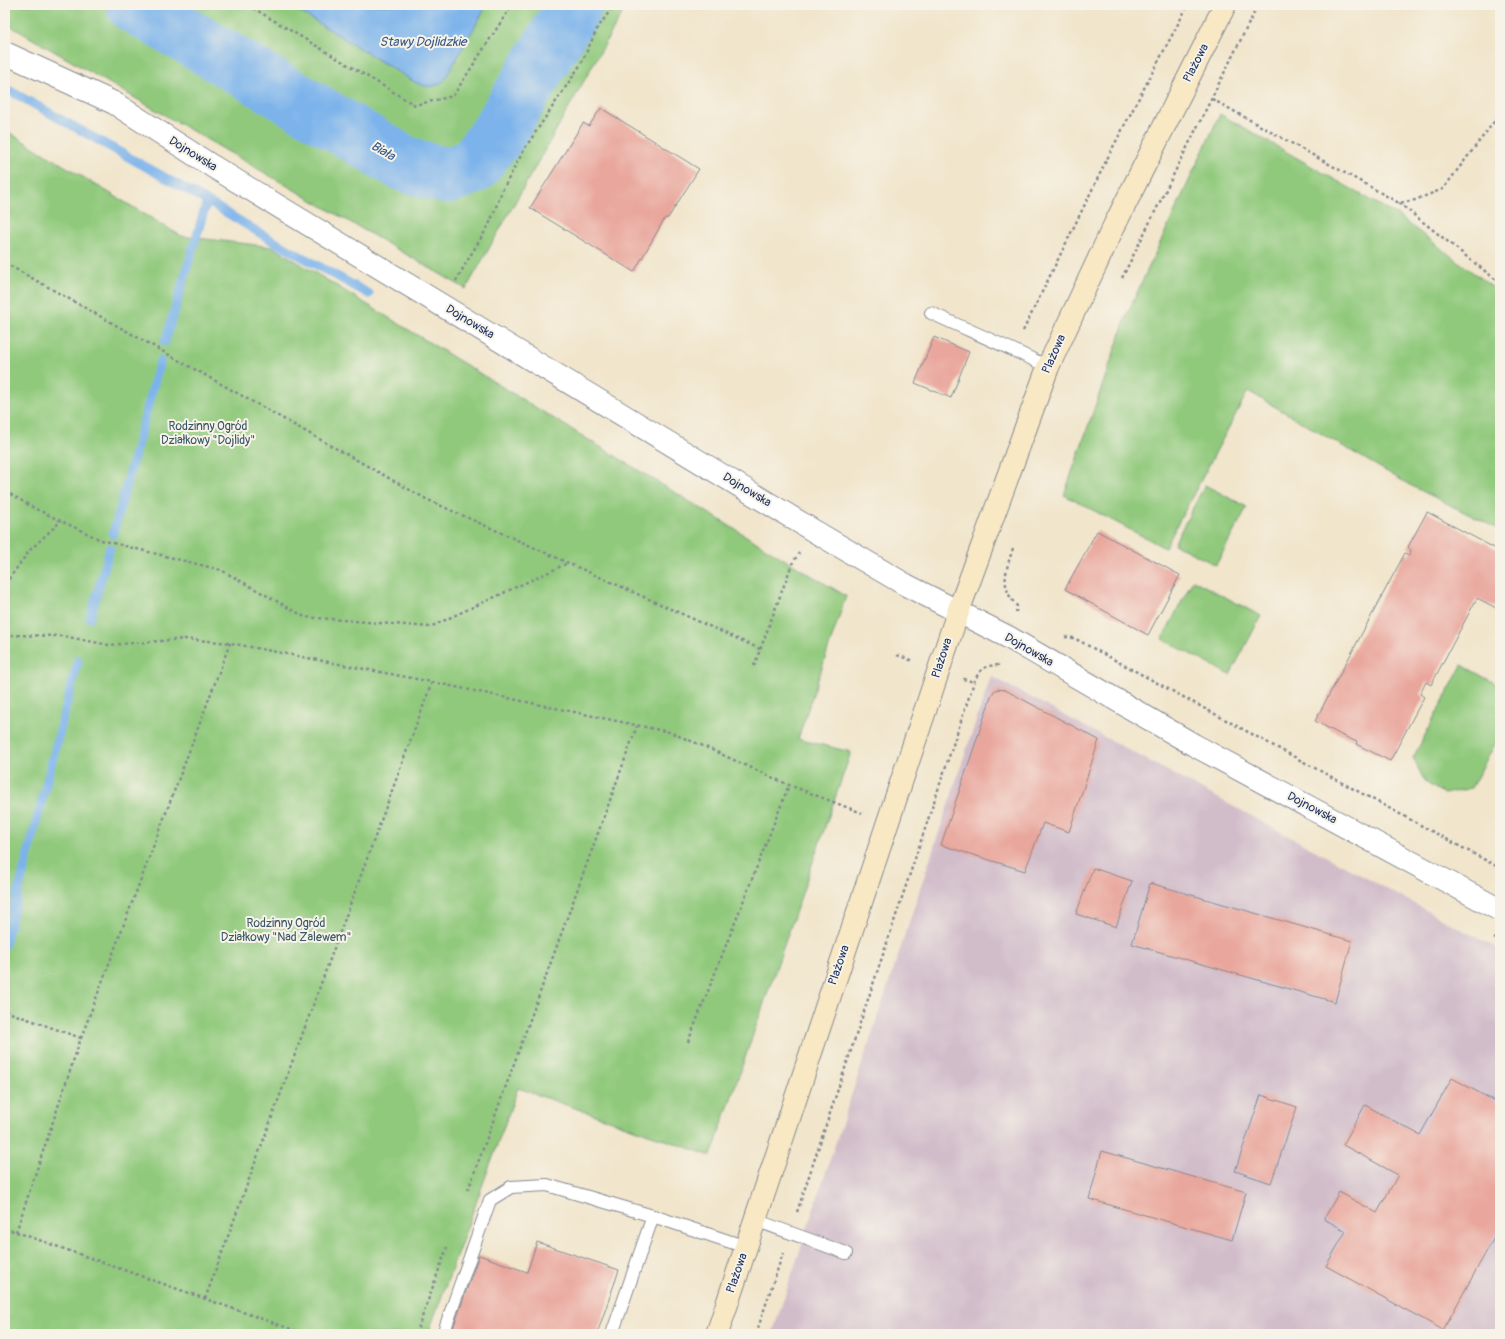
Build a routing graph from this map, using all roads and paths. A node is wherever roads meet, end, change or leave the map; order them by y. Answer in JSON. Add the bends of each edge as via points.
{"nodes":[{"id":1,"x":248,"y":5,"type":"edge"},
{"id":2,"x":512,"y":5,"type":"edge"},
{"id":3,"x":614,"y":5,"type":"edge"},
{"id":4,"x":1188,"y":5,"type":"edge"},
{"id":5,"x":1225,"y":5,"type":"edge"},
{"id":6,"x":1258,"y":5,"type":"edge"},
{"id":7,"x":5,"y":53,"type":"edge"},
{"id":8,"x":1185,"y":84,"type":"junction"},
{"id":9,"x":1212,"y":99,"type":"junction"},
{"id":10,"x":1500,"y":114,"type":"edge"},
{"id":11,"x":1399,"y":203,"type":"junction"},
{"id":12,"x":5,"y":263,"type":"edge"},
{"id":13,"x":1500,"y":283,"type":"edge"},
{"id":14,"x":1120,"y":284,"type":"dead end"},
{"id":15,"x":444,"y":306,"type":"junction"},
{"id":16,"x":931,"y":313,"type":"dead end"},
{"id":17,"x":1012,"y":348,"type":"junction"},
{"id":18,"x":1048,"y":367,"type":"junction"},
{"id":19,"x":5,"y":491,"type":"edge"},
{"id":20,"x":61,"y":521,"type":"junction"},
{"id":21,"x":1014,"y":543,"type":"dead end"},
{"id":22,"x":568,"y":562,"type":"junction"},
{"id":23,"x":792,"y":564,"type":"dead end"},
{"id":24,"x":5,"y":584,"type":"edge"},
{"id":25,"x":958,"y":612,"type":"junction"},
{"id":26,"x":5,"y":635,"type":"edge"},
{"id":27,"x":1061,"y":636,"type":"dead end"},
{"id":28,"x":1008,"y":637,"type":"junction"},
{"id":29,"x":230,"y":644,"type":"junction"},
{"id":30,"x":760,"y":649,"type":"junction"},
{"id":31,"x":754,"y":666,"type":"dead end"},
{"id":32,"x":432,"y":682,"type":"junction"},
{"id":33,"x":637,"y":726,"type":"junction"},
{"id":34,"x":789,"y":785,"type":"junction"},
{"id":35,"x":887,"y":823,"type":"junction"},
{"id":36,"x":1500,"y":868,"type":"edge"},
{"id":37,"x":1500,"y":910,"type":"edge"},
{"id":38,"x":5,"y":1011,"type":"edge"},
{"id":39,"x":81,"y":1038,"type":"junction"},
{"id":40,"x":688,"y":1042,"type":"dead end"},
{"id":41,"x":468,"y":1191,"type":"dead end"},
{"id":42,"x":653,"y":1216,"type":"junction"},
{"id":43,"x":755,"y":1220,"type":"junction"},
{"id":44,"x":5,"y":1228,"type":"edge"},
{"id":45,"x":16,"y":1232,"type":"junction"},
{"id":46,"x":790,"y":1233,"type":"junction"},
{"id":47,"x":449,"y":1244,"type":"dead end"},
{"id":48,"x":746,"y":1247,"type":"junction"},
{"id":49,"x":846,"y":1253,"type":"dead end"},
{"id":50,"x":205,"y":1299,"type":"junction"},
{"id":51,"x":305,"y":1334,"type":"edge"},
{"id":52,"x":416,"y":1334,"type":"edge"},
{"id":53,"x":443,"y":1334,"type":"edge"},
{"id":54,"x":612,"y":1334,"type":"edge"},
{"id":55,"x":717,"y":1334,"type":"edge"},
{"id":56,"x":756,"y":1334,"type":"edge"}],
"edges":[{"from":1,"to":2,"type":"path","via":[[415,105],[453,96]]},
{"from":3,"to":15,"type":"path","via":[[597,29],[581,64],[525,148],[503,189],[489,225]]},
{"from":4,"to":17,"type":"path","via":[[1112,149],[1033,312]]},
{"from":5,"to":8,"type":"street","name":"Plażowa"},
{"from":6,"to":9,"type":"path"},
{"from":7,"to":15,"type":"street","name":"Dojnowska","via":[[114,103],[219,170]]},
{"from":8,"to":9,"type":"path"},
{"from":8,"to":18,"type":"street","name":"Plażowa","via":[[1114,226]]},
{"from":9,"to":11,"type":"path"},
{"from":9,"to":14,"type":"path"},
{"from":10,"to":11,"type":"path","via":[[1443,189]]},
{"from":11,"to":13,"type":"path"},
{"from":12,"to":22,"type":"path","via":[[428,500]]},
{"from":15,"to":25,"type":"street","name":"Dojnowska","via":[[814,531]]},
{"from":16,"to":17,"type":"lane"},
{"from":17,"to":18,"type":"lane"},
{"from":18,"to":25,"type":"street","name":"Plażowa"},
{"from":19,"to":20,"type":"path"},
{"from":20,"to":22,"type":"path","via":[[101,540],[221,570],[304,617],[430,628]]},
{"from":20,"to":24,"type":"path","via":[[30,550]]},
{"from":21,"to":28,"type":"path","via":[[1006,570],[1005,586],[1017,606]]},
{"from":22,"to":30,"type":"path"},
{"from":23,"to":30,"type":"path"},
{"from":25,"to":28,"type":"street","name":"Dojnowska"},
{"from":25,"to":35,"type":"street","name":"Plażowa"},
{"from":26,"to":29,"type":"path","via":[[63,636],[109,645],[185,639]]},
{"from":27,"to":36,"type":"path","via":[[1074,638]]},
{"from":28,"to":37,"type":"street","name":"Dojnowska","via":[[1194,745]]},
{"from":28,"to":46,"type":"path","via":[[998,665],[987,666],[979,672],[974,682]]},
{"from":29,"to":32,"type":"path"},
{"from":29,"to":39,"type":"path"},
{"from":30,"to":31,"type":"path"},
{"from":32,"to":33,"type":"path"},
{"from":32,"to":50,"type":"path"},
{"from":33,"to":34,"type":"path","via":[[669,732]]},
{"from":33,"to":41,"type":"path"},
{"from":34,"to":35,"type":"path"},
{"from":34,"to":40,"type":"path"},
{"from":35,"to":43,"type":"street","name":"Plażowa"},
{"from":38,"to":39,"type":"path"},
{"from":39,"to":45,"type":"path"},
{"from":42,"to":48,"type":"lane"},
{"from":42,"to":53,"type":"lane","via":[[547,1185],[511,1187],[490,1200]]},
{"from":42,"to":54,"type":"lane"},
{"from":43,"to":46,"type":"lane"},
{"from":43,"to":48,"type":"street","name":"Plażowa"},
{"from":44,"to":45,"type":"path"},
{"from":45,"to":50,"type":"path"},
{"from":46,"to":49,"type":"lane"},
{"from":46,"to":56,"type":"path"},
{"from":47,"to":52,"type":"path"},
{"from":48,"to":55,"type":"street","name":"Plażowa"},
{"from":50,"to":51,"type":"path"}]}
